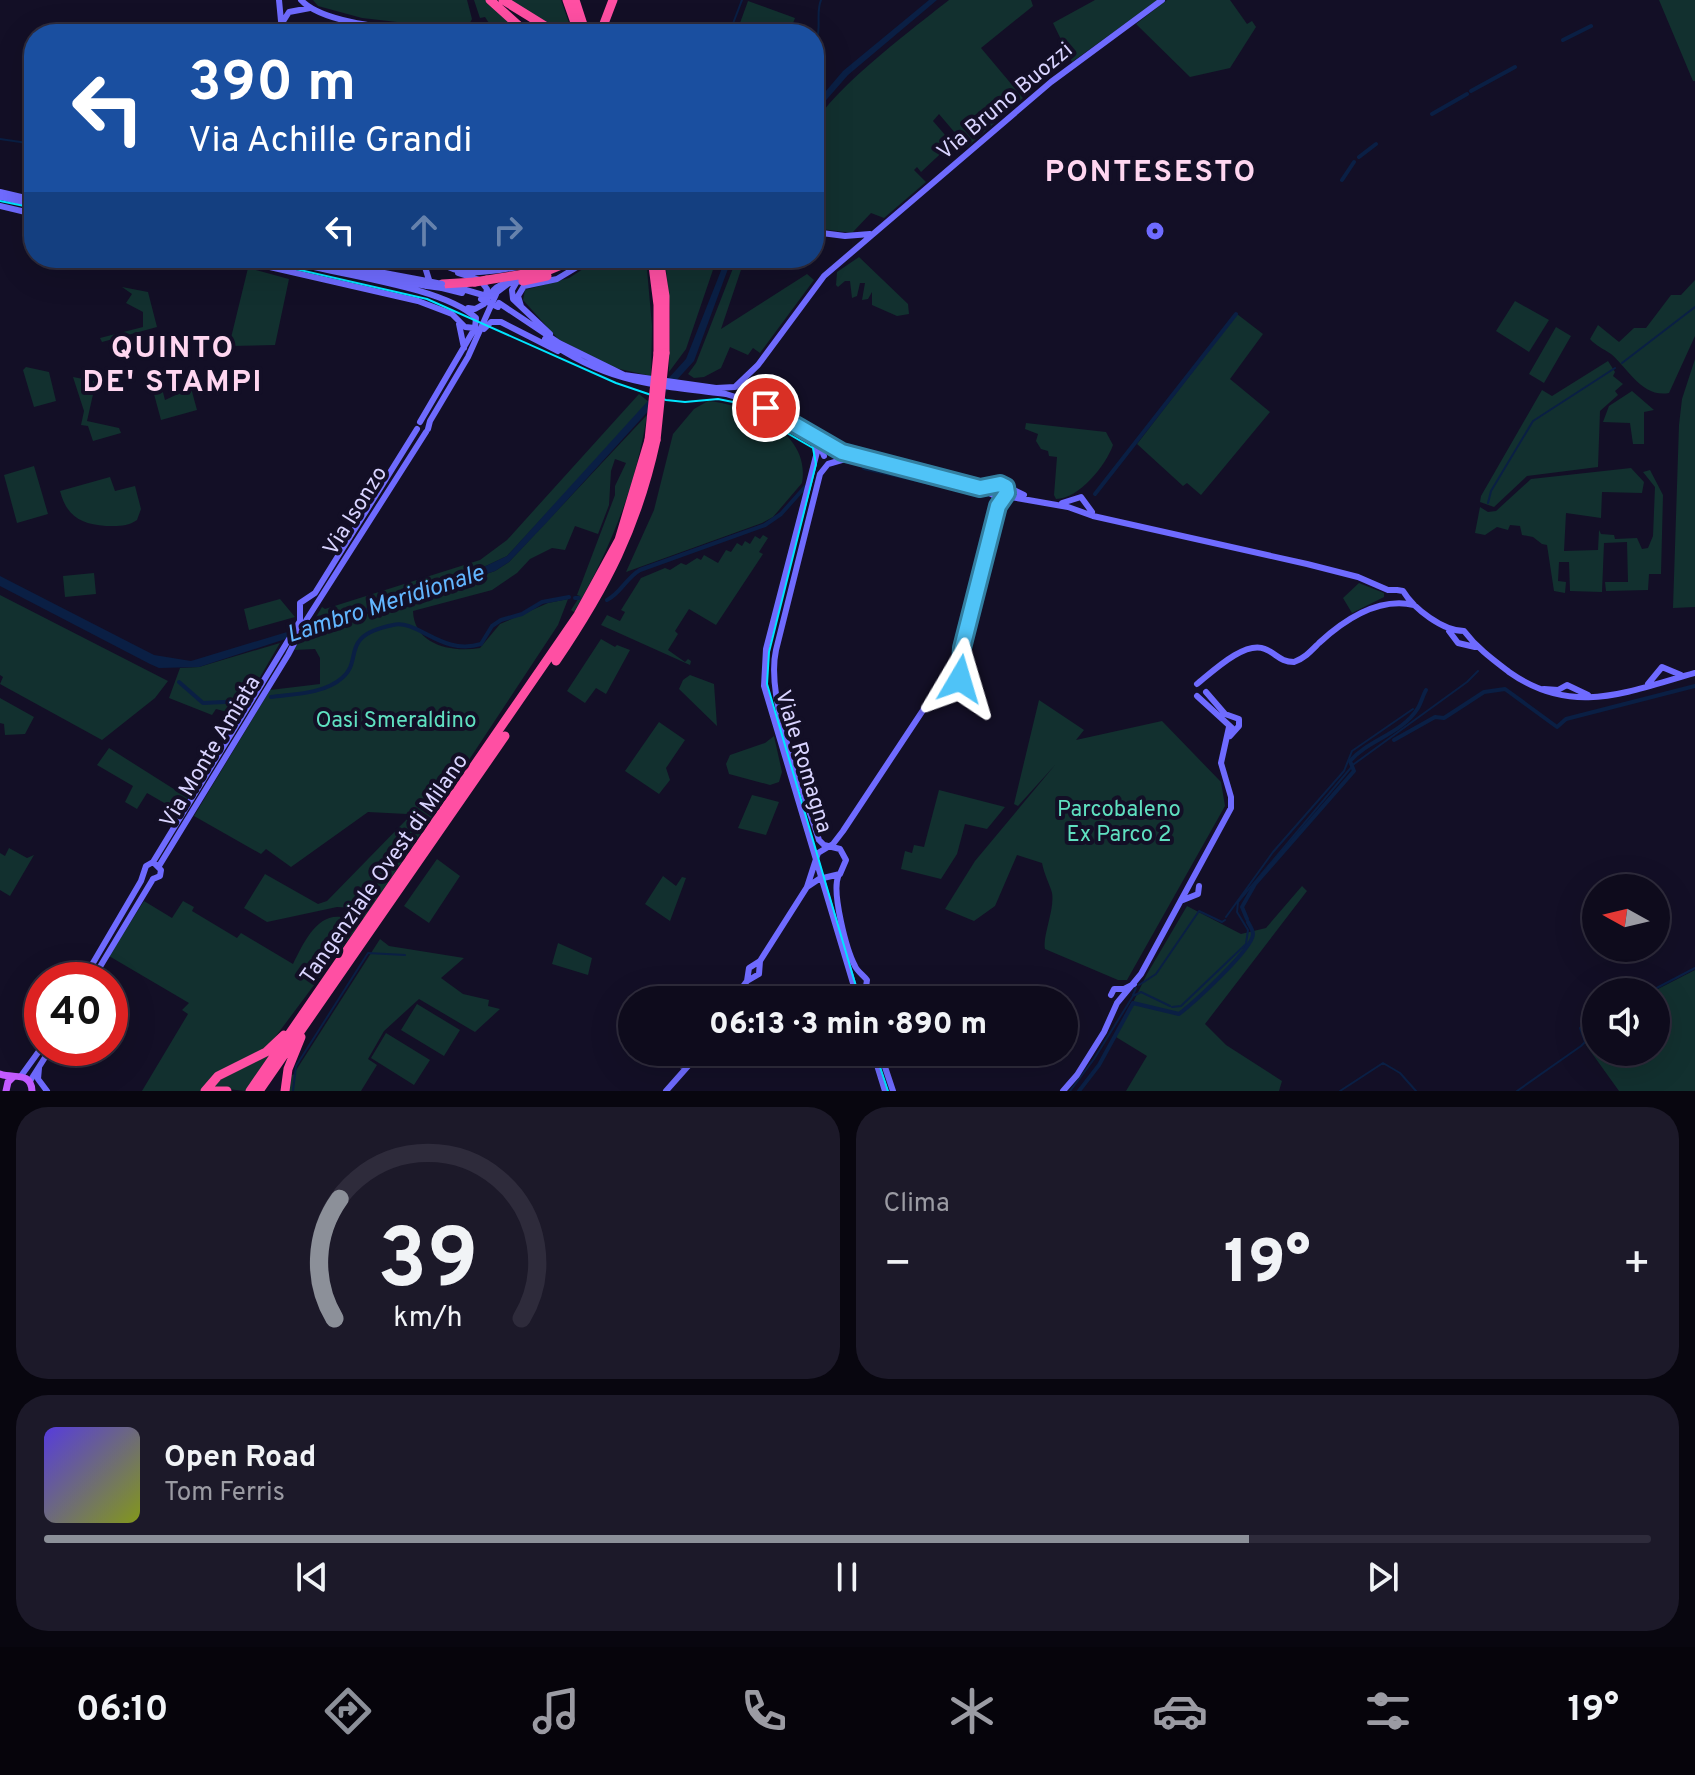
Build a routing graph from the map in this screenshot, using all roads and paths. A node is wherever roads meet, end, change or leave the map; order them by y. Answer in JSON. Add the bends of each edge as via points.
{"nodes":[{"id":1,"x":490,"y":0,"type":"edge"},
{"id":2,"x":497,"y":0,"type":"edge"},
{"id":3,"x":503,"y":0,"type":"edge"},
{"id":4,"x":565,"y":0,"type":"edge"},
{"id":5,"x":575,"y":0,"type":"edge"},
{"id":6,"x":613,"y":0,"type":"edge"},
{"id":7,"x":1162,"y":0,"type":"edge"},
{"id":8,"x":300,"y":3,"type":"edge"},
{"id":9,"x":283,"y":7,"type":"edge"},
{"id":10,"x":529,"y":17,"type":"junction"},
{"id":11,"x":376,"y":24,"type":"edge"},
{"id":12,"x":518,"y":24,"type":"edge"},
{"id":13,"x":520,"y":24,"type":"edge"},
{"id":14,"x":544,"y":24,"type":"edge"},
{"id":15,"x":575,"y":24,"type":"edge"},
{"id":16,"x":583,"y":24,"type":"edge"},
{"id":17,"x":604,"y":24,"type":"edge"},
{"id":18,"x":0,"y":195,"type":"edge"},
{"id":19,"x":24,"y":200,"type":"edge"},
{"id":20,"x":0,"y":206,"type":"edge"},
{"id":21,"x":24,"y":212,"type":"edge"},
{"id":22,"x":824,"y":233,"type":"edge"},
{"id":23,"x":857,"y":242,"type":"junction"},
{"id":24,"x":275,"y":268,"type":"edge"},
{"id":25,"x":316,"y":268,"type":"edge"},
{"id":26,"x":334,"y":268,"type":"edge"},
{"id":27,"x":353,"y":268,"type":"edge"},
{"id":28,"x":425,"y":268,"type":"edge"},
{"id":29,"x":450,"y":268,"type":"edge"},
{"id":30,"x":507,"y":268,"type":"edge"},
{"id":31,"x":554,"y":268,"type":"edge"},
{"id":32,"x":567,"y":268,"type":"edge"},
{"id":33,"x":576,"y":268,"type":"edge"},
{"id":34,"x":653,"y":268,"type":"edge"},
{"id":35,"x":661,"y":268,"type":"edge"},
{"id":36,"x":452,"y":270,"type":"junction"},
{"id":37,"x":571,"y":271,"type":"junction"},
{"id":38,"x":516,"y":282,"type":"junction"},
{"id":39,"x":427,"y":283,"type":"junction"},
{"id":40,"x":442,"y":286,"type":"junction"},
{"id":41,"x":484,"y":299,"type":"junction"},
{"id":42,"x":442,"y":300,"type":"junction"},
{"id":43,"x":453,"y":304,"type":"junction"},
{"id":44,"x":498,"y":305,"type":"junction"},
{"id":45,"x":521,"y":306,"type":"junction"},
{"id":46,"x":456,"y":317,"type":"junction"},
{"id":47,"x":479,"y":324,"type":"junction"},
{"id":48,"x":465,"y":327,"type":"junction"},
{"id":49,"x":554,"y":340,"type":"junction"},
{"id":50,"x":468,"y":346,"type":"junction"},
{"id":51,"x":662,"y":353,"type":"junction"},
{"id":52,"x":583,"y":362,"type":"junction"},
{"id":53,"x":758,"y":365,"type":"junction"},
{"id":54,"x":648,"y":382,"type":"junction"},
{"id":55,"x":737,"y":385,"type":"junction"},
{"id":56,"x":687,"y":387,"type":"junction"},
{"id":57,"x":743,"y":394,"type":"junction"},
{"id":58,"x":419,"y":426,"type":"junction"},
{"id":59,"x":427,"y":430,"type":"junction"},
{"id":60,"x":813,"y":441,"type":"junction"},
{"id":61,"x":836,"y":448,"type":"junction"},
{"id":62,"x":824,"y":456,"type":"junction"},
{"id":63,"x":835,"y":461,"type":"junction"},
{"id":64,"x":874,"y":462,"type":"junction"},
{"id":65,"x":997,"y":485,"type":"junction"},
{"id":66,"x":1006,"y":486,"type":"junction"},
{"id":67,"x":980,"y":488,"type":"junction"},
{"id":68,"x":996,"y":496,"type":"junction"},
{"id":69,"x":1004,"y":497,"type":"junction"},
{"id":70,"x":1073,"y":499,"type":"junction"},
{"id":71,"x":1086,"y":503,"type":"junction"},
{"id":72,"x":998,"y":506,"type":"junction"},
{"id":73,"x":1077,"y":510,"type":"junction"},
{"id":74,"x":1099,"y":517,"type":"junction"},
{"id":75,"x":1394,"y":596,"type":"junction"},
{"id":76,"x":309,"y":599,"type":"junction"},
{"id":77,"x":1414,"y":605,"type":"junction"},
{"id":78,"x":300,"y":610,"type":"junction"},
{"id":79,"x":313,"y":610,"type":"junction"},
{"id":80,"x":302,"y":623,"type":"junction"},
{"id":81,"x":1456,"y":634,"type":"junction"},
{"id":82,"x":1466,"y":640,"type":"junction"},
{"id":83,"x":962,"y":648,"type":"junction"},
{"id":84,"x":949,"y":672,"type":"junction"},
{"id":85,"x":960,"y":672,"type":"junction"},
{"id":86,"x":1658,"y":672,"type":"junction"},
{"id":87,"x":1212,"y":674,"type":"junction"},
{"id":88,"x":1692,"y":674,"type":"edge"},
{"id":89,"x":1668,"y":676,"type":"junction"},
{"id":90,"x":951,"y":682,"type":"junction"},
{"id":91,"x":941,"y":683,"type":"junction"},
{"id":92,"x":1197,"y":684,"type":"junction"},
{"id":93,"x":1529,"y":686,"type":"junction"},
{"id":94,"x":1642,"y":687,"type":"junction"},
{"id":95,"x":1206,"y":690,"type":"junction"},
{"id":96,"x":1568,"y":694,"type":"junction"},
{"id":97,"x":1197,"y":696,"type":"junction"},
{"id":98,"x":1232,"y":716,"type":"junction"},
{"id":99,"x":1231,"y":727,"type":"junction"},
{"id":100,"x":843,"y":831,"type":"junction"},
{"id":101,"x":830,"y":846,"type":"junction"},
{"id":102,"x":843,"y":851,"type":"junction"},
{"id":103,"x":816,"y":860,"type":"junction"},
{"id":104,"x":156,"y":864,"type":"junction"},
{"id":105,"x":818,"y":869,"type":"junction"},
{"id":106,"x":145,"y":873,"type":"junction"},
{"id":107,"x":840,"y":875,"type":"junction"},
{"id":108,"x":1196,"y":875,"type":"junction"},
{"id":109,"x":831,"y":877,"type":"junction"},
{"id":110,"x":822,"y":878,"type":"junction"},
{"id":111,"x":153,"y":879,"type":"junction"},
{"id":112,"x":1191,"y":884,"type":"junction"},
{"id":113,"x":1199,"y":886,"type":"junction"},
{"id":114,"x":807,"y":887,"type":"junction"},
{"id":115,"x":825,"y":887,"type":"junction"},
{"id":116,"x":1189,"y":894,"type":"junction"},
{"id":117,"x":93,"y":962,"type":"edge"},
{"id":118,"x":103,"y":962,"type":"edge"},
{"id":119,"x":861,"y":974,"type":"junction"},
{"id":120,"x":1135,"y":983,"type":"junction"},
{"id":121,"x":852,"y":985,"type":"junction"},
{"id":122,"x":743,"y":986,"type":"edge"},
{"id":123,"x":856,"y":986,"type":"edge"},
{"id":124,"x":865,"y":986,"type":"edge"},
{"id":125,"x":1120,"y":989,"type":"junction"},
{"id":126,"x":1111,"y":995,"type":"junction"},
{"id":127,"x":1121,"y":1000,"type":"junction"},
{"id":128,"x":305,"y":1018,"type":"junction"},
{"id":129,"x":1110,"y":1021,"type":"junction"},
{"id":130,"x":30,"y":1066,"type":"edge"},
{"id":131,"x":40,"y":1066,"type":"edge"},
{"id":132,"x":41,"y":1066,"type":"edge"},
{"id":133,"x":685,"y":1066,"type":"edge"},
{"id":134,"x":877,"y":1066,"type":"edge"},
{"id":135,"x":885,"y":1066,"type":"edge"},
{"id":136,"x":0,"y":1074,"type":"edge"},
{"id":137,"x":17,"y":1076,"type":"junction"},
{"id":138,"x":4,"y":1088,"type":"edge"},
{"id":139,"x":32,"y":1088,"type":"edge"},
{"id":140,"x":47,"y":1091,"type":"edge"},
{"id":141,"x":205,"y":1091,"type":"edge"},
{"id":142,"x":215,"y":1091,"type":"edge"},
{"id":143,"x":227,"y":1091,"type":"edge"},
{"id":144,"x":250,"y":1091,"type":"edge"},
{"id":145,"x":259,"y":1091,"type":"edge"},
{"id":146,"x":285,"y":1091,"type":"edge"},
{"id":147,"x":666,"y":1091,"type":"edge"},
{"id":148,"x":885,"y":1091,"type":"edge"},
{"id":149,"x":893,"y":1091,"type":"edge"},
{"id":150,"x":1063,"y":1091,"type":"edge"}],
"edges":[{"from":1,"to":12,"type":"highway"},
{"from":2,"to":10,"type":"highway"},
{"from":2,"to":13,"type":"highway"},
{"from":3,"to":10,"type":"highway"},
{"from":4,"to":15,"type":"highway"},
{"from":5,"to":16,"type":"highway"},
{"from":6,"to":17,"type":"highway"},
{"from":7,"to":23,"type":"main road","name":"Via Bruno Buozzi","via":[[1060,74]]},
{"from":8,"to":9,"type":"main road"},
{"from":8,"to":11,"type":"main road"},
{"from":10,"to":14,"type":"highway"},
{"from":18,"to":19,"type":"main road"},
{"from":20,"to":21,"type":"main road"},
{"from":22,"to":23,"type":"main road"},
{"from":23,"to":53,"type":"main road","name":"Via Bruno Buozzi","via":[[815,286]]},
{"from":24,"to":46,"type":"main road","via":[[409,298]]},
{"from":25,"to":42,"type":"main road"},
{"from":26,"to":39,"type":"main road"},
{"from":27,"to":39,"type":"main road"},
{"from":28,"to":42,"type":"main road"},
{"from":29,"to":36,"type":"main road"},
{"from":30,"to":36,"type":"main road"},
{"from":31,"to":40,"type":"highway","bridge":true},
{"from":32,"to":38,"type":"highway"},
{"from":33,"to":37,"type":"main road"},
{"from":34,"to":51,"type":"highway","name":"Tangenziale Ovest di Milano"},
{"from":35,"to":51,"type":"highway","name":"Tangenziale Ovest di Milano"},
{"from":36,"to":41,"type":"main road","via":[[486,285]]},
{"from":37,"to":38,"type":"main road"},
{"from":37,"to":45,"type":"main road","via":[[547,283],[524,286],[518,297]]},
{"from":38,"to":41,"type":"main road","via":[[496,285]]},
{"from":38,"to":45,"type":"main road","via":[[512,296]]},
{"from":38,"to":47,"type":"main road","name":"Via Isonzo","via":[[497,292]]},
{"from":39,"to":40,"type":"main road","bridge":true},
{"from":40,"to":41,"type":"main road"},
{"from":41,"to":43,"type":"main road","via":[[475,309]]},
{"from":41,"to":44,"type":"main road","bridge":true},
{"from":41,"to":47,"type":"main road"},
{"from":42,"to":43,"type":"main road"},
{"from":43,"to":47,"type":"main road"},
{"from":44,"to":49,"type":"main road"},
{"from":44,"to":52,"type":"main road"},
{"from":45,"to":49,"type":"main road"},
{"from":46,"to":48,"type":"main road"},
{"from":46,"to":50,"type":"main road"},
{"from":47,"to":48,"type":"main road"},
{"from":47,"to":50,"type":"main road","name":"Via Isonzo"},
{"from":48,"to":50,"type":"main road"},
{"from":49,"to":54,"type":"main road"},
{"from":50,"to":52,"type":"main road","via":[[487,323],[497,321]]},
{"from":50,"to":58,"type":"main road","name":"Via Isonzo"},
{"from":50,"to":59,"type":"main road","name":"Via Isonzo","via":[[468,357]]},
{"from":51,"to":128,"type":"highway","name":"Tangenziale Ovest di Milano","bridge":true,"via":[[652,440],[619,540],[580,620]]},
{"from":52,"to":54,"type":"main road","via":[[623,379]]},
{"from":53,"to":55,"type":"main road","name":"Via Bruno Buozzi"},
{"from":53,"to":57,"type":"main road","name":"Via Bruno Buozzi"},
{"from":54,"to":56,"type":"main road"},
{"from":55,"to":56,"type":"main road"},
{"from":55,"to":57,"type":"main road"},
{"from":55,"to":57,"type":"main road"},
{"from":56,"to":57,"type":"main road"},
{"from":57,"to":60,"type":"main road"},
{"from":57,"to":61,"type":"main road"},
{"from":58,"to":59,"type":"main road","via":[[425,423]]},
{"from":58,"to":76,"type":"main road","name":"Via Isonzo"},
{"from":59,"to":79,"type":"main road","name":"Via Isonzo"},
{"from":60,"to":62,"type":"main road"},
{"from":60,"to":103,"type":"main road","name":"Viale Romagna","via":[[817,451],[766,649],[764,678]]},
{"from":61,"to":62,"type":"main road","via":[[827,448]]},
{"from":61,"to":63,"type":"main road","via":[[840,454]]},
{"from":61,"to":64,"type":"main road"},
{"from":62,"to":63,"type":"main road"},
{"from":63,"to":64,"type":"main road","via":[[851,457]]},
{"from":63,"to":101,"type":"main road","name":"Viale Romagna","via":[[822,470],[772,675],[819,840]]},
{"from":64,"to":67,"type":"main road"},
{"from":65,"to":66,"type":"main road"},
{"from":65,"to":67,"type":"main road"},
{"from":65,"to":68,"type":"main road"},
{"from":66,"to":69,"type":"main road"},
{"from":66,"to":70,"type":"main road","via":[[1017,494],[1056,503]]},
{"from":67,"to":68,"type":"main road"},
{"from":68,"to":69,"type":"main road"},
{"from":68,"to":72,"type":"main road"},
{"from":69,"to":72,"type":"main road"},
{"from":69,"to":73,"type":"main road"},
{"from":70,"to":71,"type":"main road","via":[[1081,497]]},
{"from":70,"to":73,"type":"main road"},
{"from":71,"to":73,"type":"main road"},
{"from":71,"to":74,"type":"main road"},
{"from":72,"to":83,"type":"main road"},
{"from":73,"to":74,"type":"main road"},
{"from":74,"to":75,"type":"main road","via":[[1358,577]]},
{"from":75,"to":77,"type":"main road"},
{"from":75,"to":77,"type":"main road","via":[[1406,595]]},
{"from":75,"to":87,"type":"main road","via":[[1294,662],[1252,647]]},
{"from":76,"to":78,"type":"main road","name":"Via Isonzo","via":[[302,601]]},
{"from":76,"to":79,"type":"main road"},
{"from":77,"to":81,"type":"main road"},
{"from":78,"to":79,"type":"main road"},
{"from":78,"to":80,"type":"main road","name":"Via Monte Amiata"},
{"from":79,"to":80,"type":"main road","name":"Via Monte Amiata"},
{"from":80,"to":104,"type":"main road","name":"Via Monte Amiata"},
{"from":80,"to":104,"type":"main road","name":"Via Monte Amiata","via":[[288,655]]},
{"from":81,"to":82,"type":"main road","via":[[1457,642]]},
{"from":81,"to":82,"type":"main road","via":[[1464,631]]},
{"from":82,"to":93,"type":"main road"},
{"from":83,"to":84,"type":"main road"},
{"from":83,"to":85,"type":"main road"},
{"from":84,"to":85,"type":"main road"},
{"from":84,"to":90,"type":"main road"},
{"from":84,"to":91,"type":"main road"},
{"from":85,"to":90,"type":"main road","via":[[960,680]]},
{"from":86,"to":89,"type":"main road"},
{"from":86,"to":89,"type":"main road","via":[[1664,667]]},
{"from":86,"to":94,"type":"main road"},
{"from":87,"to":92,"type":"main road"},
{"from":87,"to":95,"type":"main road"},
{"from":88,"to":89,"type":"main road"},
{"from":89,"to":94,"type":"main road"},
{"from":90,"to":91,"type":"main road"},
{"from":91,"to":100,"type":"main road"},
{"from":92,"to":95,"type":"main road"},
{"from":92,"to":97,"type":"main road"},
{"from":93,"to":96,"type":"main road"},
{"from":93,"to":96,"type":"main road","via":[[1561,687]]},
{"from":94,"to":96,"type":"main road","via":[[1595,698]]},
{"from":95,"to":97,"type":"main road"},
{"from":95,"to":98,"type":"main road","via":[[1217,707]]},
{"from":97,"to":99,"type":"main road"},
{"from":98,"to":99,"type":"main road"},
{"from":98,"to":99,"type":"main road","via":[[1239,719]]},
{"from":99,"to":108,"type":"main road","via":[[1221,763],[1231,808]]},
{"from":100,"to":101,"type":"main road"},
{"from":100,"to":102,"type":"main road"},
{"from":101,"to":102,"type":"main road"},
{"from":101,"to":103,"type":"main road"},
{"from":102,"to":107,"type":"main road","via":[[847,863]]},
{"from":103,"to":105,"type":"main road"},
{"from":103,"to":114,"type":"main road"},
{"from":104,"to":106,"type":"main road","via":[[146,866]]},
{"from":104,"to":111,"type":"main road","via":[[160,876]]},
{"from":105,"to":109,"type":"main road"},
{"from":105,"to":110,"type":"main road"},
{"from":106,"to":111,"type":"main road"},
{"from":106,"to":117,"type":"main road"},
{"from":107,"to":109,"type":"main road"},
{"from":107,"to":119,"type":"main road","via":[[839,909]]},
{"from":108,"to":112,"type":"main road"},
{"from":108,"to":113,"type":"main road"},
{"from":109,"to":110,"type":"main road"},
{"from":110,"to":114,"type":"main road"},
{"from":110,"to":115,"type":"main road"},
{"from":111,"to":118,"type":"main road"},
{"from":112,"to":113,"type":"main road"},
{"from":112,"to":116,"type":"main road"},
{"from":113,"to":116,"type":"main road","via":[[1198,894]]},
{"from":114,"to":115,"type":"main road"},
{"from":114,"to":122,"type":"main road"},
{"from":115,"to":121,"type":"main road"},
{"from":116,"to":120,"type":"main road"},
{"from":119,"to":121,"type":"main road","via":[[854,976]]},
{"from":119,"to":124,"type":"main road"},
{"from":120,"to":125,"type":"main road"},
{"from":120,"to":127,"type":"main road"},
{"from":121,"to":123,"type":"main road"},
{"from":125,"to":126,"type":"main road"},
{"from":125,"to":127,"type":"main road"},
{"from":126,"to":127,"type":"main road"},
{"from":126,"to":129,"type":"main road"},
{"from":127,"to":129,"type":"main road"},
{"from":128,"to":141,"type":"highway","via":[[266,1052],[224,1072]]},
{"from":128,"to":144,"type":"highway","name":"Tangenziale Ovest di Milano"},
{"from":128,"to":145,"type":"highway","name":"Tangenziale Ovest di Milano"},
{"from":128,"to":146,"type":"highway"},
{"from":129,"to":150,"type":"main road"},
{"from":130,"to":137,"type":"main road"},
{"from":131,"to":139,"type":"main road"},
{"from":132,"to":140,"type":"main road","via":[[38,1079]]},
{"from":133,"to":147,"type":"main road"},
{"from":134,"to":148,"type":"main road"},
{"from":135,"to":149,"type":"main road"},
{"from":136,"to":137,"type":"main road"},
{"from":137,"to":138,"type":"main road"},
{"from":137,"to":139,"type":"main road"},
{"from":142,"to":143,"type":"highway"}]}
